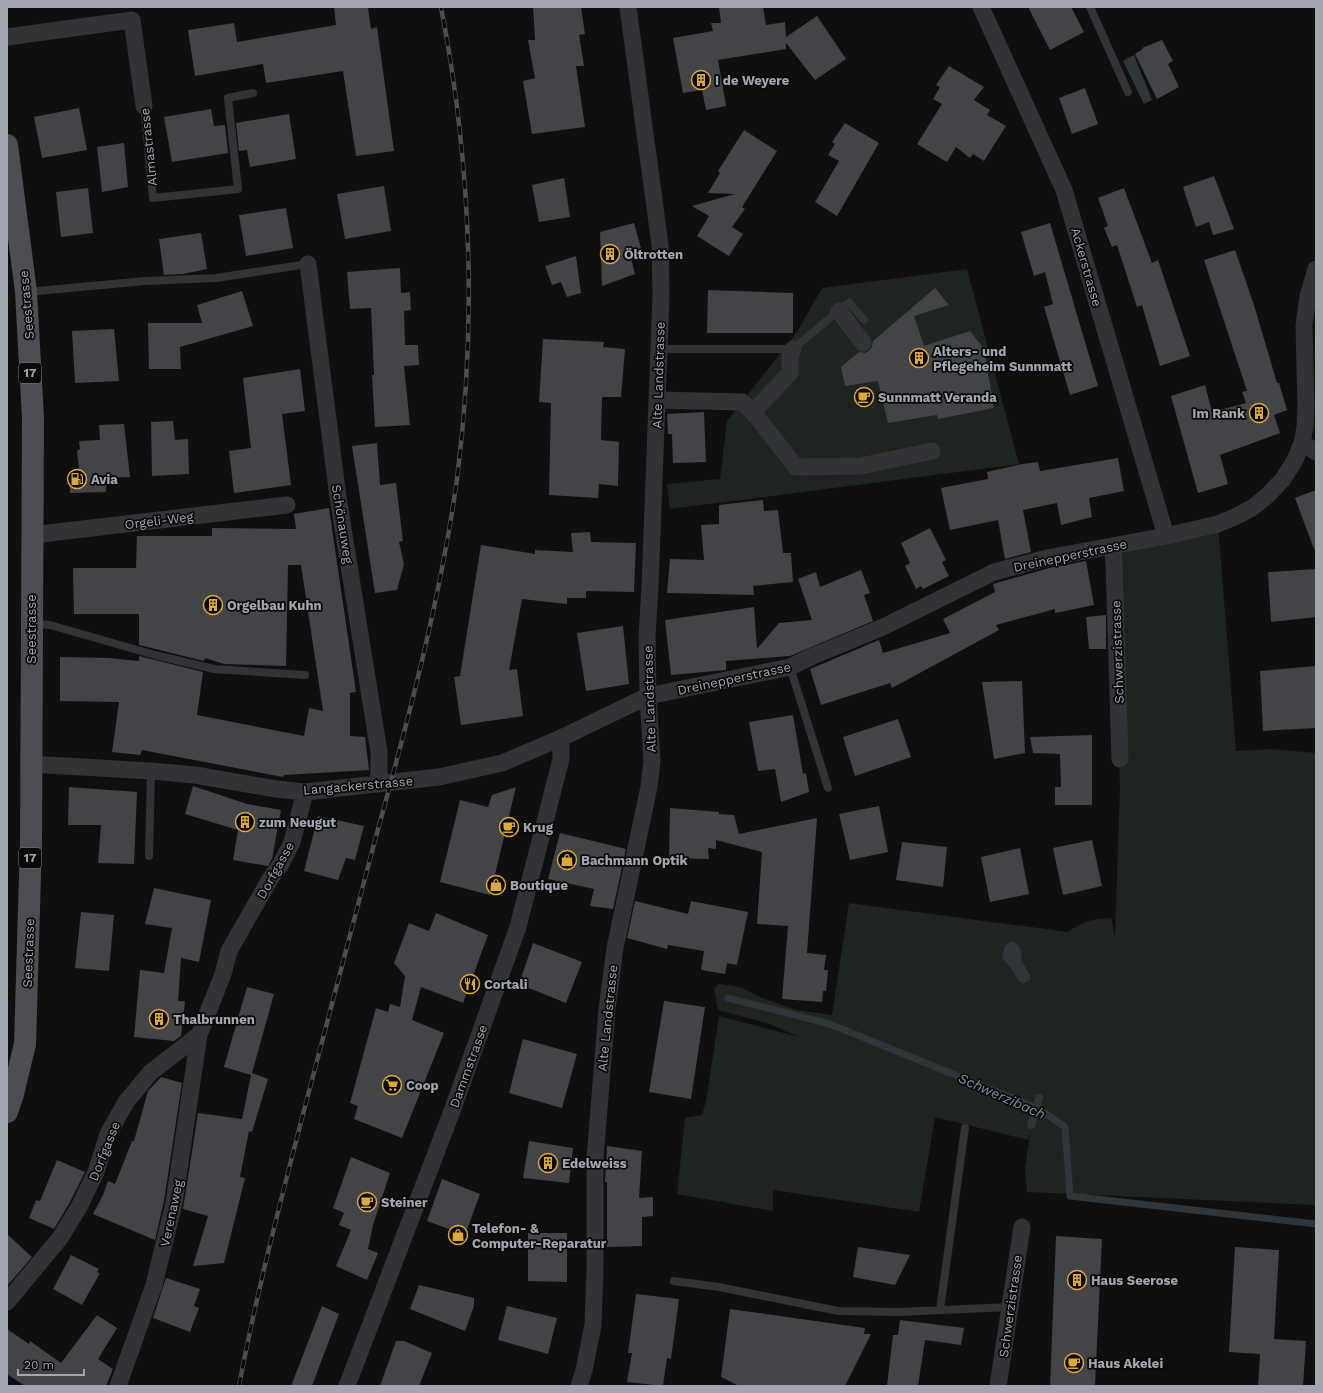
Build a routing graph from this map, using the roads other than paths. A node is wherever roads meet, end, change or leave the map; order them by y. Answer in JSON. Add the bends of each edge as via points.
{"nodes":[{"id":1,"x":628,"y":7,"type":"edge"},
{"id":2,"x":980,"y":7,"type":"edge"},
{"id":3,"x":1090,"y":7,"type":"edge"},
{"id":4,"x":7,"y":37,"type":"edge"},
{"id":5,"x":1128,"y":92,"type":"dead end"},
{"id":6,"x":253,"y":93,"type":"dead end"},
{"id":7,"x":144,"y":106,"type":"joint"},
{"id":8,"x":7,"y":145,"type":"edge"},
{"id":9,"x":308,"y":264,"type":"joint"},
{"id":10,"x":1316,"y":269,"type":"edge"},
{"id":11,"x":26,"y":292,"type":"junction"},
{"id":12,"x":839,"y":311,"type":"junction"},
{"id":13,"x":864,"y":320,"type":"dead end"},
{"id":14,"x":863,"y":342,"type":"dead end"},
{"id":15,"x":658,"y":349,"type":"junction"},
{"id":16,"x":794,"y":349,"type":"junction"},
{"id":17,"x":657,"y":400,"type":"junction"},
{"id":18,"x":753,"y":412,"type":"junction"},
{"id":19,"x":1302,"y":443,"type":"junction"},
{"id":20,"x":932,"y":451,"type":"dead end"},
{"id":21,"x":1316,"y":452,"type":"edge"},
{"id":22,"x":287,"y":505,"type":"dead end"},
{"id":23,"x":32,"y":535,"type":"junction"},
{"id":24,"x":1166,"y":536,"type":"junction"},
{"id":25,"x":1112,"y":546,"type":"junction"},
{"id":26,"x":31,"y":623,"type":"junction"},
{"id":27,"x":790,"y":667,"type":"junction"},
{"id":28,"x":305,"y":676,"type":"dead end"},
{"id":29,"x":648,"y":696,"type":"junction"},
{"id":30,"x":561,"y":738,"type":"junction"},
{"id":31,"x":1120,"y":759,"type":"dead end"},
{"id":32,"x":30,"y":764,"type":"junction"},
{"id":33,"x":151,"y":770,"type":"junction"},
{"id":34,"x":379,"y":784,"type":"junction"},
{"id":35,"x":828,"y":788,"type":"dead end"},
{"id":36,"x":305,"y":792,"type":"junction"},
{"id":37,"x":149,"y":856,"type":"dead end"},
{"id":38,"x":199,"y":1035,"type":"junction"},
{"id":39,"x":1039,"y":1098,"type":"dead end"},
{"id":40,"x":7,"y":1112,"type":"edge"},
{"id":41,"x":1031,"y":1125,"type":"dead end"},
{"id":42,"x":965,"y":1128,"type":"dead end"},
{"id":43,"x":1022,"y":1227,"type":"dead end"},
{"id":44,"x":674,"y":1281,"type":"dead end"},
{"id":45,"x":7,"y":1302,"type":"edge"},
{"id":46,"x":1010,"y":1307,"type":"junction"},
{"id":47,"x":940,"y":1310,"type":"junction"},
{"id":48,"x":118,"y":1386,"type":"edge"},
{"id":49,"x":347,"y":1386,"type":"edge"},
{"id":50,"x":579,"y":1386,"type":"edge"},
{"id":51,"x":998,"y":1386,"type":"edge"}],
"edges":[{"from":1,"to":15,"type":"street","name":"Alte Landstrasse","via":[[660,245]]},
{"from":2,"to":24,"type":"street","name":"Ackerstrasse","via":[[1066,195]]},
{"from":3,"to":5,"type":"lane"},
{"from":4,"to":7,"type":"street","name":"Almastrasse","via":[[132,20]]},
{"from":6,"to":7,"type":"lane","name":"Almastrasse","via":[[228,98],[238,189],[153,198]]},
{"from":8,"to":11,"type":"main road","name":"Seestrasse","number":"17"},
{"from":9,"to":11,"type":"lane","via":[[216,278],[145,281]]},
{"from":9,"to":34,"type":"street","name":"Schönauweg","via":[[338,497],[379,752]]},
{"from":10,"to":19,"type":"street","name":"Dreinepperstrasse","via":[[1308,296],[1304,325],[1306,408]]},
{"from":11,"to":23,"type":"main road","name":"Seestrasse","number":"17","via":[[33,418]]},
{"from":12,"to":13,"type":"lane","via":[[849,302]]},
{"from":12,"to":14,"type":"street"},
{"from":12,"to":16,"type":"lane"},
{"from":15,"to":16,"type":"lane"},
{"from":15,"to":17,"type":"street","name":"Alte Landstrasse"},
{"from":16,"to":18,"type":"street","via":[[790,358],[790,373]]},
{"from":17,"to":18,"type":"street","via":[[742,402]]},
{"from":17,"to":29,"type":"street","name":"Alte Landstrasse","via":[[647,636]]},
{"from":18,"to":20,"type":"street","via":[[796,467],[860,466]]},
{"from":19,"to":21,"type":"street"},
{"from":19,"to":24,"type":"street","name":"Dreinepperstrasse","via":[[1283,479],[1252,508],[1218,524]]},
{"from":22,"to":23,"type":"street","name":"Orgeli-Weg"},
{"from":23,"to":26,"type":"main road","name":"Seestrasse","number":"17"},
{"from":24,"to":25,"type":"street","name":"Dreinepperstrasse"},
{"from":25,"to":27,"type":"street","name":"Dreinepperstrasse","via":[[1047,558],[994,572],[883,627]]},
{"from":25,"to":31,"type":"street","name":"Schwerzistrasse"},
{"from":26,"to":28,"type":"lane","via":[[50,625],[214,669]]},
{"from":26,"to":32,"type":"main road","name":"Seestrasse","number":"17"},
{"from":27,"to":29,"type":"street","name":"Dreinepperstrasse"},
{"from":27,"to":35,"type":"lane"},
{"from":29,"to":30,"type":"street","name":"Langackerstrasse"},
{"from":29,"to":50,"type":"street","name":"Alte Landstrasse","via":[[652,761],[649,787],[615,948],[608,1001],[595,1158],[593,1326]]},
{"from":30,"to":34,"type":"street","name":"Langackerstrasse","via":[[502,763],[439,777]]},
{"from":30,"to":49,"type":"street","name":"Dammstrasse","via":[[561,759],[518,927],[452,1111]]},
{"from":32,"to":33,"type":"street","name":"Langackerstrasse"},
{"from":32,"to":40,"type":"main road","name":"Seestrasse","number":"17","via":[[25,1044]]},
{"from":33,"to":36,"type":"street","name":"Langackerstrasse"},
{"from":33,"to":37,"type":"lane"},
{"from":34,"to":36,"type":"street","name":"Langackerstrasse"},
{"from":36,"to":38,"type":"street","name":"Dorfgasse","via":[[292,842],[229,950],[223,974]]},
{"from":38,"to":45,"type":"street","name":"Dorfgasse","via":[[151,1072],[126,1102],[108,1134],[96,1172],[79,1207],[60,1238]]},
{"from":38,"to":48,"type":"street","name":"Verenaweg","via":[[174,1203],[154,1285]]},
{"from":39,"to":41,"type":"lane"},
{"from":42,"to":47,"type":"lane"},
{"from":43,"to":46,"type":"street","name":"Schwerzistrasse"},
{"from":44,"to":47,"type":"lane","via":[[719,1287],[838,1311]]},
{"from":46,"to":47,"type":"lane"},
{"from":46,"to":51,"type":"street","name":"Schwerzistrasse"}]}
